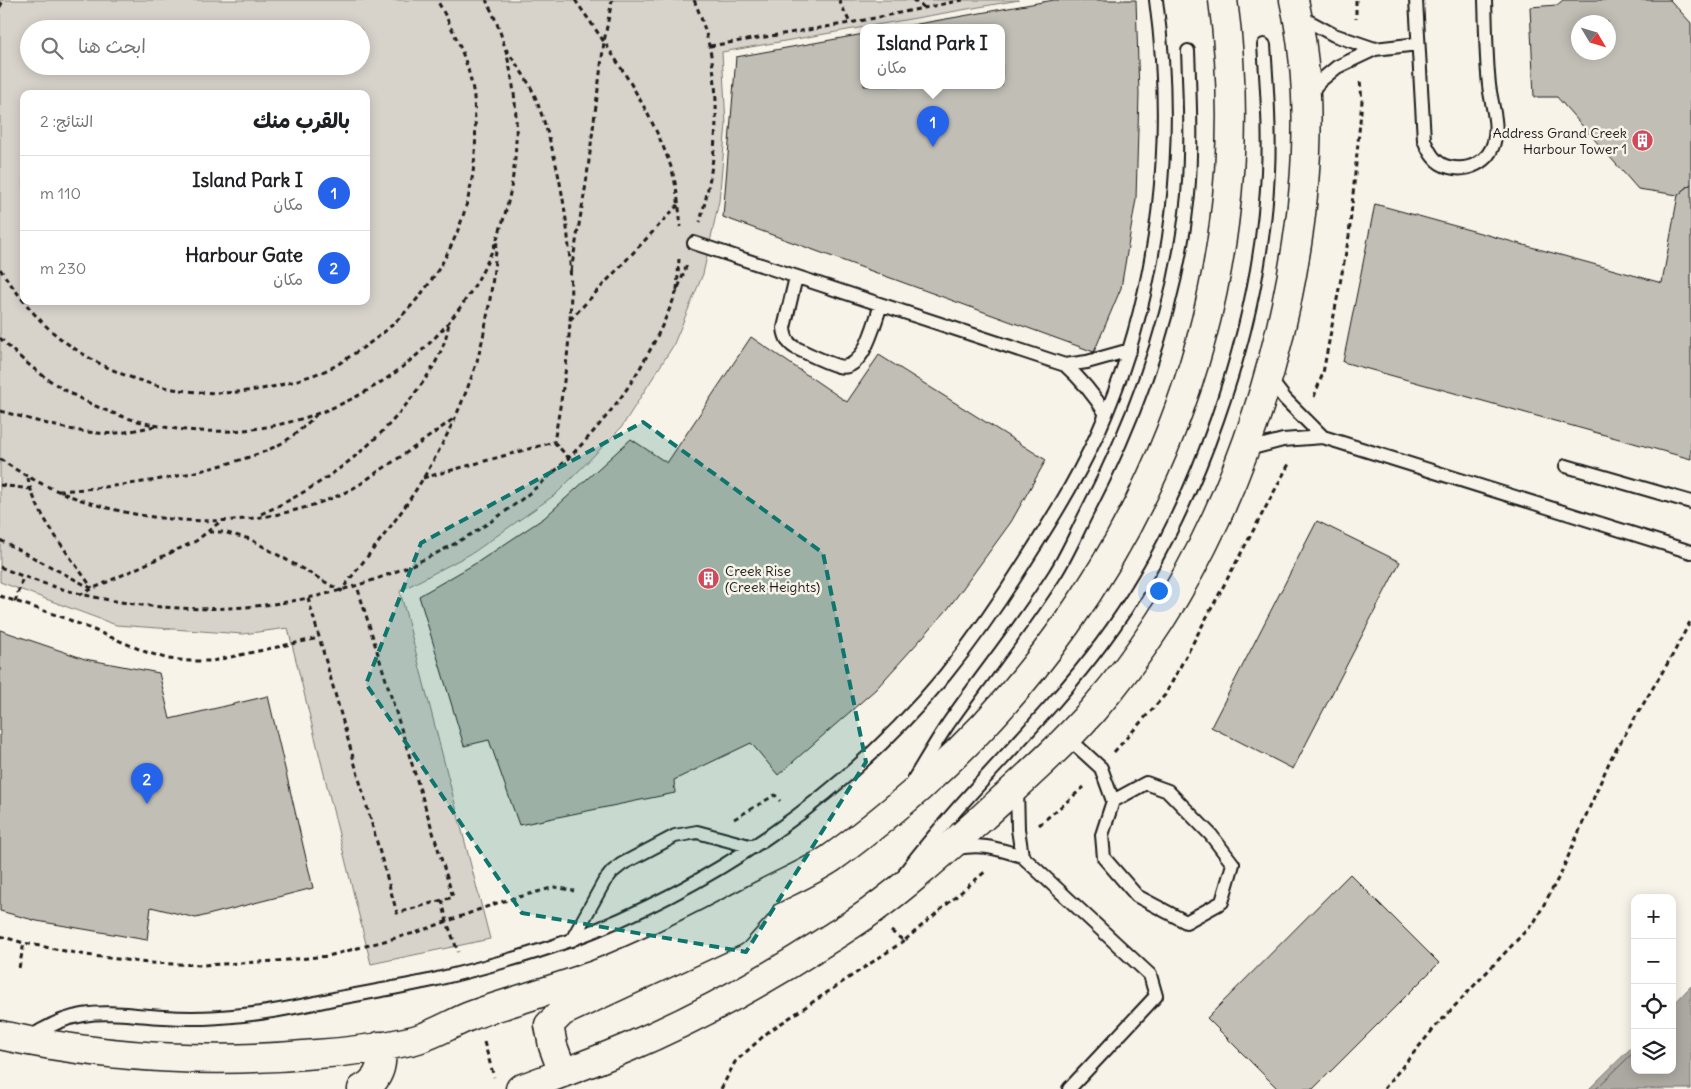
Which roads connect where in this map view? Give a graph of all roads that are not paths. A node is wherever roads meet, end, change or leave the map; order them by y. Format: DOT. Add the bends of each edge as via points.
graph roads {
  1 [pos="1156,0"];
  2 [pos="1223,0"];
  3 [pos="1416,0"];
  4 [pos="1485,0"];
  5 [pos="1296,7"];
  6 [pos="1418,44"];
  7 [pos="1264,45"];
  8 [pos="1375,48"];
  9 [pos="1188,51"];
  10 [pos="1306,96"];
  11 [pos="694,243"];
  12 [pos="796,277"];
  13 [pos="881,305"];
  14 [pos="1130,350"];
  15 [pos="1065,365"];
  16 [pos="1268,377"];
  17 [pos="1106,414"];
  18 [pos="1323,437"];
  19 [pos="1244,450"];
  20 [pos="1566,466"];
  21 [pos="1691,502"];
  22 [pos="1691,552"];
  23 [pos="1067,737"];
  24 [pos="1017,786"];
  25 [pos="1113,801"];
  26 [pos="897,807"];
  27 [pos="753,846"];
  28 [pos="947,849"];
  29 [pos="1022,856"];
  30 [pos="772,890"];
  31 [pos="882,903"];
  32 [pos="572,940"];
  33 [pos="12,1038"];
  34 [pos="380,1046"];
  35 [pos="563,1073"];
  36 [pos="362,1089"];
  37 [pos="520,1089"];
  38 [pos="1068,1089"];
  1 -- 14 [label="lane" via="1165,107 1162,172 1147,283"];
  2 -- 26 [label="street" via="1231,85 1228,192 1208,316 1170,435 1123,535 1065,628 996,714 948,763"];
  3 -- 6 [label="lane"];
  4 -- 6 [label="lane" via="1489,84 1496,132 1489,154 1469,168 1457,169 1436,160 1424,140"];
  5 -- 8 [label="lane" via="1334,35"];
  5 -- 10 [label="street"];
  6 -- 8 [label="lane"];
  7 -- 31 [label="lane" via="1269,108 1262,236 1251,299 1235,361 1193,482 1137,591 1103,642 1065,690 923,850"];
  8 -- 10 [label="lane" via="1337,67"];
  9 -- 26 [label="lane" via="1191,123 1188,195 1177,267 1160,338 1136,409 1056,572 947,726"];
  10 -- 16 [label="street" via="1304,198 1294,268"];
  11 -- 12 [label="lane"];
  12 -- 13 [label="lane"];
  12 -- 13 [label="lane" via="784,335 792,346 839,366 852,364 862,354"];
  13 -- 15 [label="lane"];
  14 -- 15 [label="lane"];
  14 -- 17 [label="lane"];
  15 -- 17 [label="lane" via="1086,385"];
  16 -- 18 [label="lane"];
  16 -- 19 [label="street"];
  17 -- 27 [label="lane" via="1064,499 974,639 872,752 834,786"];
  18 -- 19 [label="lane" via="1283,440"];
  18 -- 22 [label="lane"];
  19 -- 23 [label="street" via="1207,538 1174,599 1136,656"];
  20 -- 21 [label="lane"];
  23 -- 24 [label="street"];
  23 -- 25 [label="lane" via="1101,768"];
  24 -- 28 [label="street"];
  24 -- 29 [label="lane"];
  25 -- 25 [label="lane" via="1102,835 1104,858 1137,896 1186,922 1222,902 1233,864 1168,791 1146,783"];
  26 -- 30 [label="street" via="826,862"];
  27 -- 32 [label="lane" via="665,898"];
  27 -- 32 [label="lane" via="697,832 675,836 622,864 604,882"];
  28 -- 29 [label="lane" via="975,845 999,848"];
  28 -- 31 [label="street"];
  29 -- 38 [label="lane" via="1150,975 1156,996"];
  30 -- 34 [label="street" via="598,973 475,1014 414,1041"];
  30 -- 35 [label="street" via="734,932 562,1012 549,1025"];
  31 -- 35 [label="street" via="754,985 638,1043"];
  32 -- 33 [label="lane" via="533,954 435,979 290,1008 201,1018 94,1013 59,1021"];
  33 -- 34 [label="street" via="89,1051 219,1060 285,1057"];
  34 -- 36 [label="street" via="382,1056 378,1074"];
  35 -- 37 [label="street"];
}
